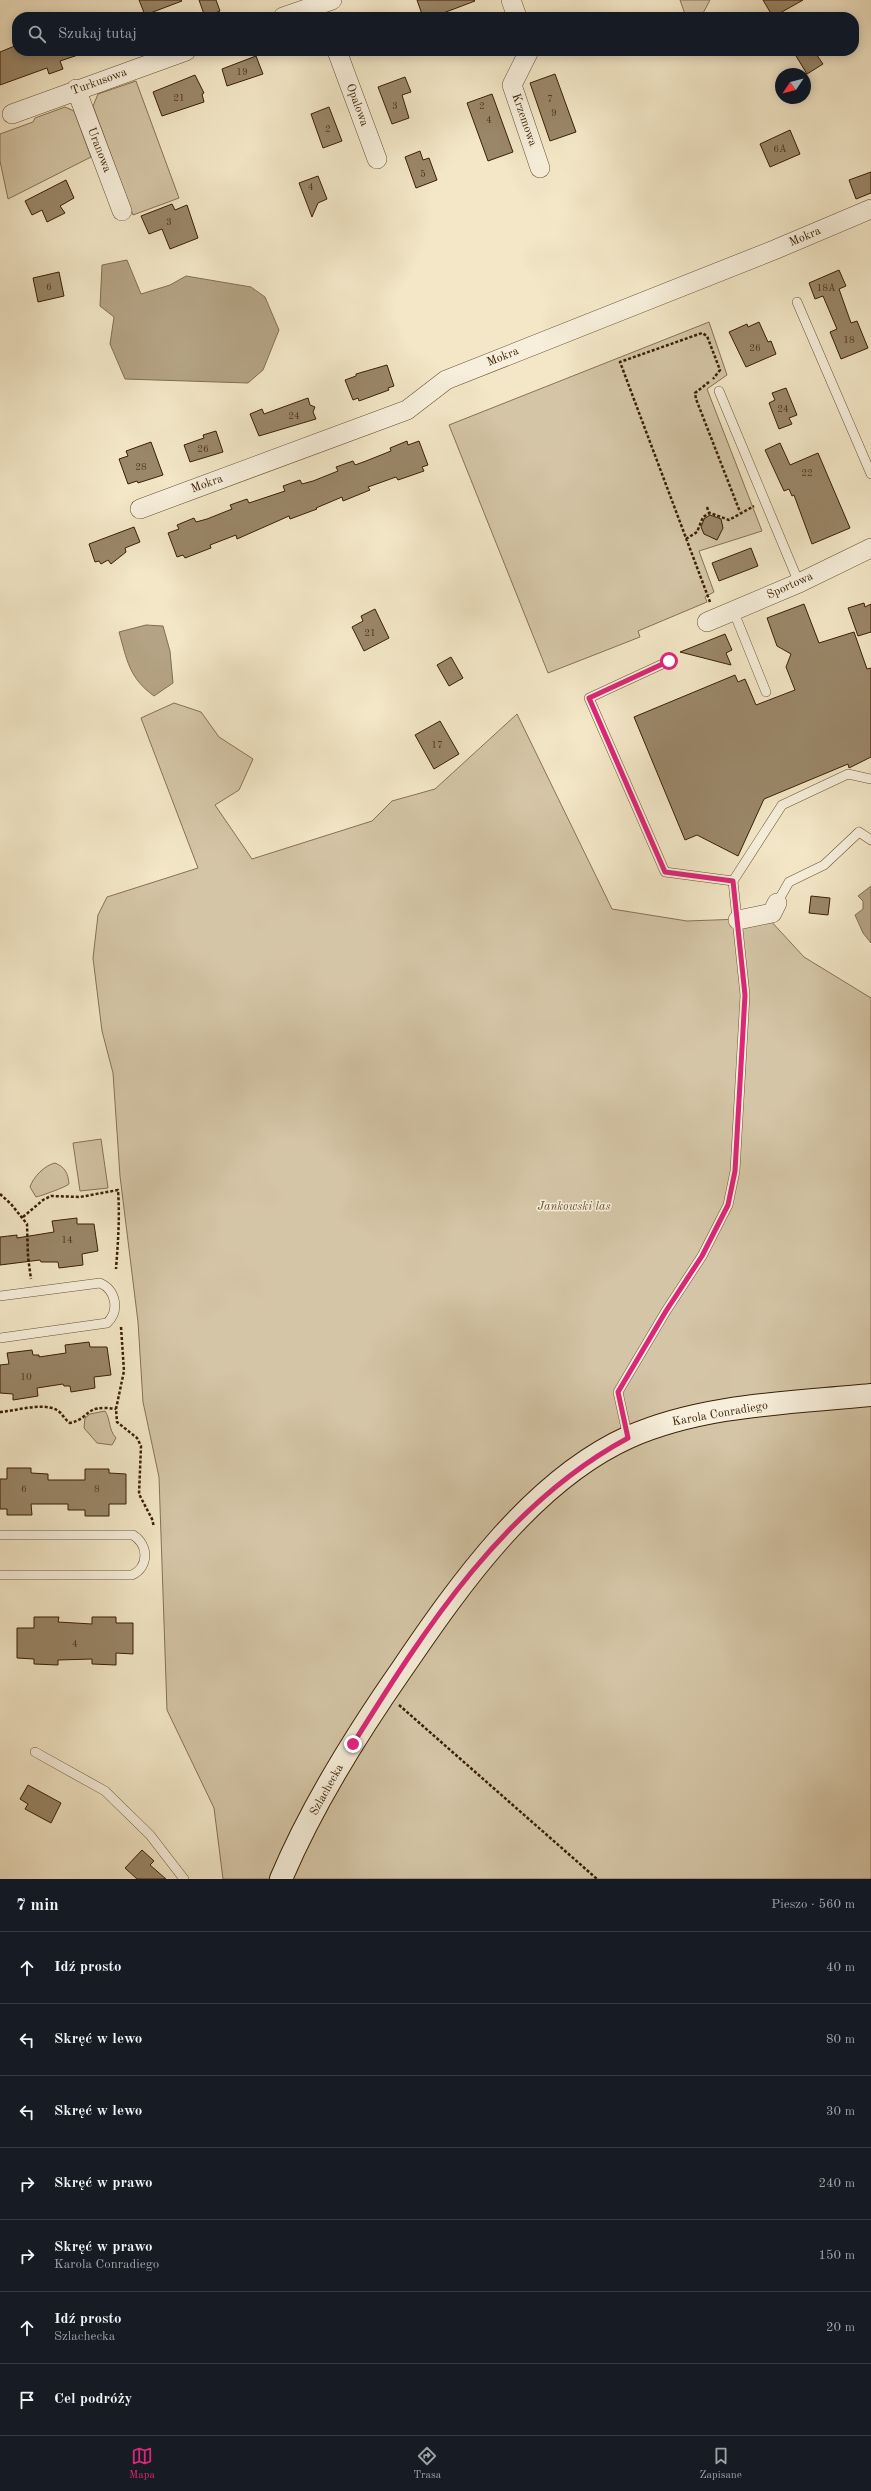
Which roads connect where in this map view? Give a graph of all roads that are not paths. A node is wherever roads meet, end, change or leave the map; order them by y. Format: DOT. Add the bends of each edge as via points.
graph roads {
  1 [pos="511,0"];
  2 [pos="325,7"];
  3 [pos="304,12"];
  4 [pos="515,12"];
  5 [pos="172,56"];
  6 [pos="339,56"];
  7 [pos="526,56"];
  8 [pos="76,89"];
  9 [pos="12,114"];
  10 [pos="377,159"];
  11 [pos="540,168"];
  12 [pos="871,209"];
  13 [pos="122,211"];
  14 [pos="797,302"];
  15 [pos="719,391"];
  16 [pos="871,474"];
  17 [pos="140,509"];
  18 [pos="871,548"];
  19 [pos="799,583"];
  20 [pos="719,617"];
  21 [pos="669,661"];
  22 [pos="766,692"];
  23 [pos="871,779"];
  24 [pos="871,840"];
  25 [pos="733,881"];
  26 [pos="777,902"];
  27 [pos="738,920"];
  28 [pos="0,1296"];
  29 [pos="0,1338"];
  30 [pos="871,1395"];
  31 [pos="628,1438"];
  32 [pos="0,1535"];
  33 [pos="0,1574"];
  34 [pos="381,1698"];
  35 [pos="35,1752"];
  36 [pos="184,1879"];
  37 [pos="281,1879"];
  1 -- 4 [label="street"];
  2 -- 3 [label="street"];
  5 -- 8 [label="street, Turkusowa"];
  6 -- 10 [label="street, Opalowa"];
  7 -- 11 [label="street, Krzemowa" via="512,85"];
  8 -- 9 [label="street, Turkusowa"];
  8 -- 13 [label="street, Uranowa"];
  12 -- 17 [label="street, Mokra" via="446,380 407,410"];
  14 -- 16 [label="lane"];
  15 -- 19 [label="lane"];
  18 -- 19 [label="street, Sportowa"];
  19 -- 20 [label="street, Sportowa"];
  20 -- 22 [label="lane"];
  21 -- 25 [label="lane" via="589,698 665,872"];
  23 -- 25 [label="lane" via="848,774 782,805"];
  24 -- 26 [label="lane" via="859,832 824,865 789,882"];
  25 -- 27 [label="lane"];
  26 -- 27 [label="street" via="772,913"];
  27 -- 31 [label="lane" via="745,995 735,1171 728,1205 702,1256 618,1392"];
  28 -- 29 [label="lane" via="100,1283 109,1286 113,1294 115,1311 107,1323"];
  30 -- 31 [label="street, Karola Conradiego" via="736,1409 662,1425"];
  31 -- 34 [label="street, Karola Conradiego" via="579,1467 527,1511 499,1539 435,1620"];
  32 -- 33 [label="lane" via="133,1535 144,1548 144,1563 140,1571 132,1575"];
  34 -- 37 [label="street, Szlachecka" via="320,1800"];
  35 -- 36 [label="lane" via="105,1791 150,1835"];
}
